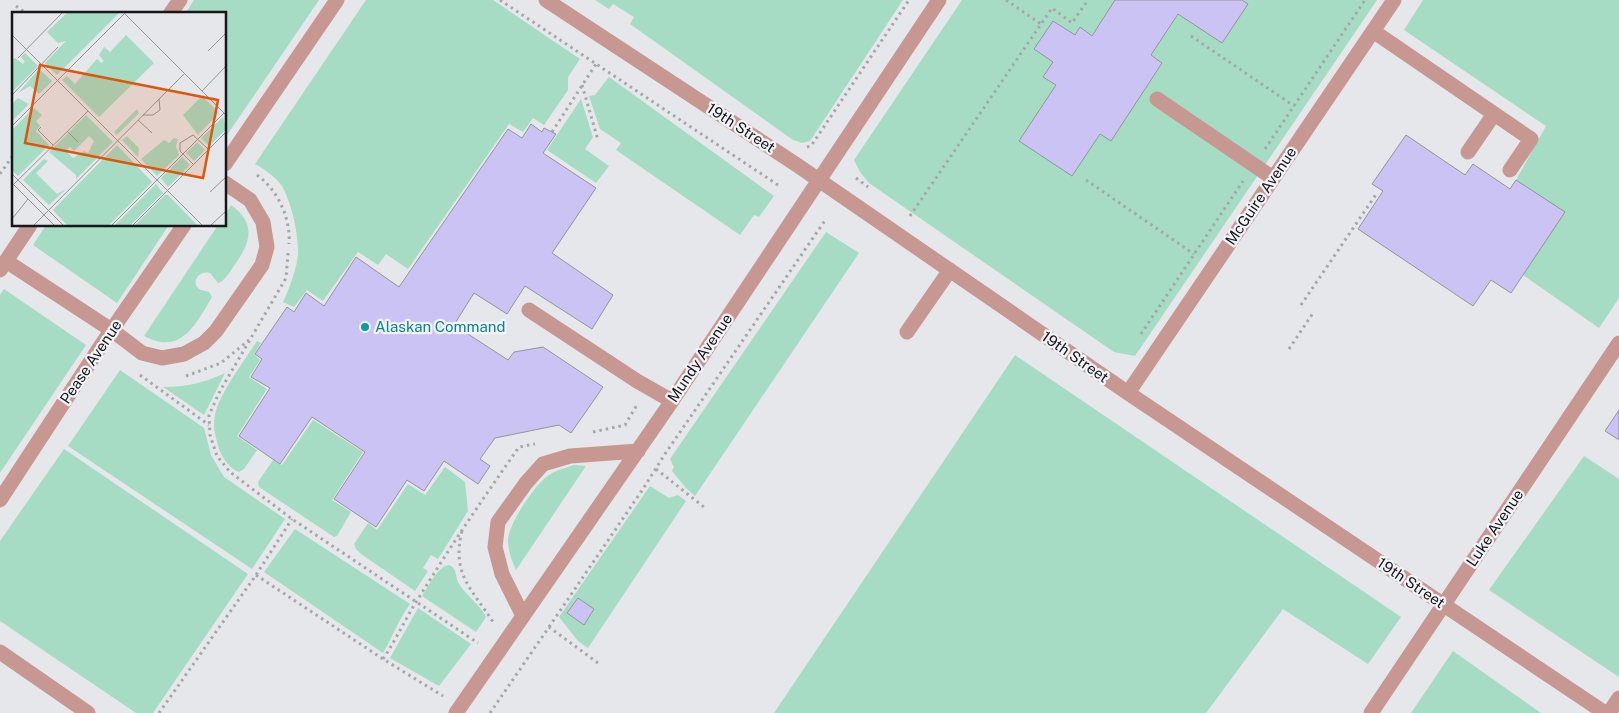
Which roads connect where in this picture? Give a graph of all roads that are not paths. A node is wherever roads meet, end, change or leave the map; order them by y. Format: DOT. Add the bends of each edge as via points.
graph roads {
  1 [pos="180,0"];
  2 [pos="337,0"];
  3 [pos="546,0"];
  4 [pos="939,0"];
  5 [pos="1394,0"];
  6 [pos="171,12"];
  7 [pos="1372,31"];
  8 [pos="1158,99"];
  9 [pos="1494,114"];
  10 [pos="1468,152"];
  11 [pos="226,163"];
  12 [pos="1510,170"];
  13 [pos="1273,178"];
  14 [pos="820,181"];
  15 [pos="226,184"];
  16 [pos="29,226"];
  17 [pos="183,226"];
  18 [pos="3,266"];
  19 [pos="950,270"];
  20 [pos="529,310"];
  21 [pos="113,331"];
  22 [pos="907,332"];
  23 [pos="1619,343"];
  24 [pos="1128,393"];
  25 [pos="672,401"];
  26 [pos="638,451"];
  27 [pos="0,500"];
  28 [pos="1443,604"];
  29 [pos="523,616"];
  30 [pos="0,652"];
  31 [pos="1619,698"];
  32 [pos="88,713"];
  33 [pos="456,713"];
  34 [pos="1371,713"];
  35 [pos="1605,713"];
  36 [pos="1609,713"];
  1 -- 6 [label="street"];
  2 -- 11 [label="street"];
  3 -- 14 [label="street, 19th Street"];
  4 -- 14 [label="street, Mundy Avenue"];
  5 -- 7 [label="street, McGuire Avenue"];
  7 -- 9 [label="street"];
  7 -- 13 [label="street, McGuire Avenue"];
  8 -- 13 [label="street"];
  9 -- 10 [label="street"];
  9 -- 12 [label="street" via="1531,139"];
  13 -- 24 [label="street, McGuire Avenue"];
  14 -- 19 [label="street, 19th Street"];
  14 -- 25 [label="street, Mundy Avenue"];
  15 -- 21 [label="street" via="250,200 263,222 267,247 262,265 216,331 204,343 184,354 162,358 142,353"];
  16 -- 18 [label="street"];
  17 -- 21 [label="street, Pease Avenue"];
  18 -- 21 [label="street"];
  19 -- 22 [label="street"];
  19 -- 24 [label="street, 19th Street"];
  20 -- 25 [label="street"];
  21 -- 27 [label="street, Pease Avenue"];
  23 -- 28 [label="street, Luke Avenue"];
  24 -- 28 [label="street, 19th Street"];
  25 -- 26 [label="street, Mundy Avenue"];
  26 -- 29 [label="street, Mundy Avenue"];
  26 -- 29 [label="street" via="570,456 544,464 498,522 495,547 502,574"];
  28 -- 34 [label="street, Luke Avenue"];
  28 -- 35 [label="street, 19th Street"];
  29 -- 33 [label="street, Mundy Avenue"];
  30 -- 32 [label="street"];
  31 -- 36 [label="street"];
}
